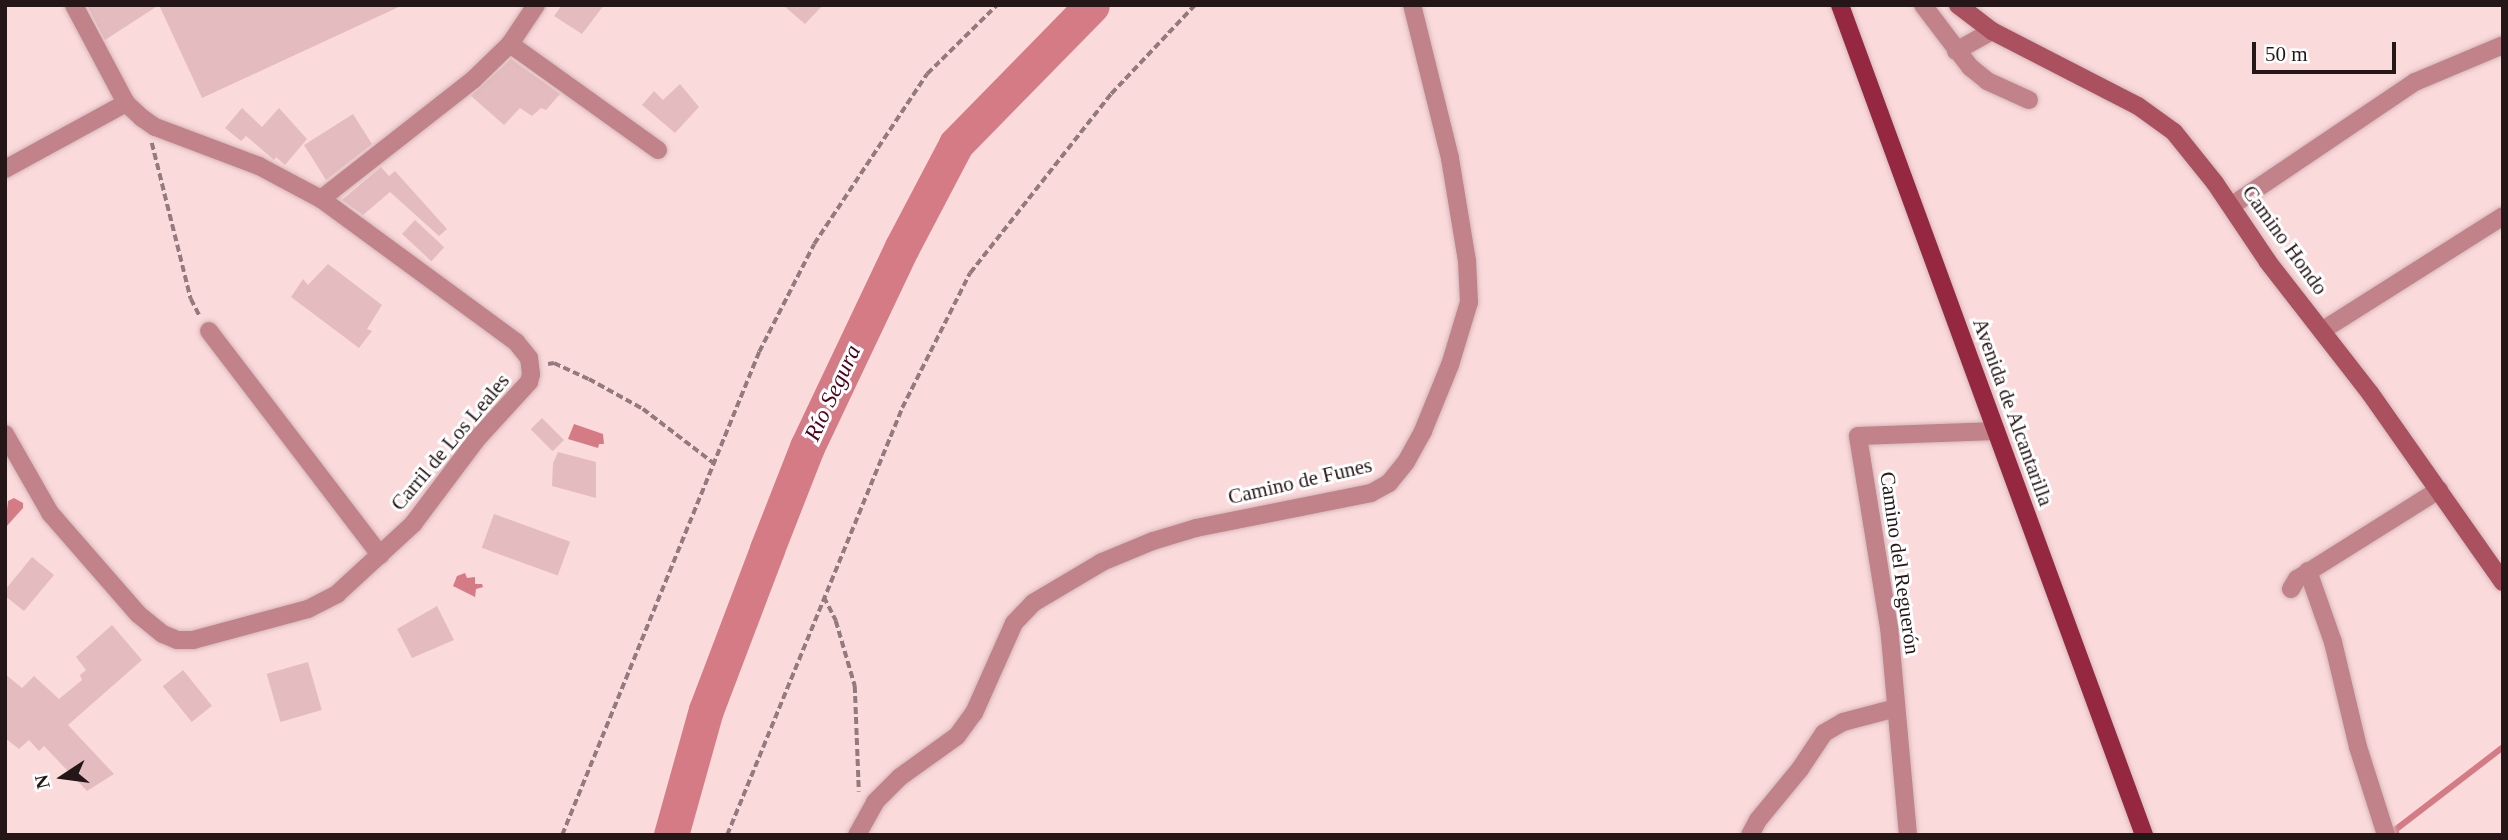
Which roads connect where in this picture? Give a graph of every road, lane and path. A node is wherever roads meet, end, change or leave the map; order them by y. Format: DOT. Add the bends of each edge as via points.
graph roads {
  1 [pos="74,5"];
  2 [pos="536,5"];
  3 [pos="997,5"];
  4 [pos="1195,5"];
  5 [pos="1412,5"];
  6 [pos="1840,5"];
  7 [pos="1923,5"];
  8 [pos="1958,5"];
  9 [pos="1992,31"];
  10 [pos="510,44"];
  11 [pos="2503,45"];
  12 [pos="1956,51"];
  13 [pos="2029,100"];
  14 [pos="127,103"];
  15 [pos="146,121"];
  16 [pos="658,150"];
  17 [pos="5,169"];
  18 [pos="321,199"];
  19 [pos="2231,206"];
  20 [pos="2503,216"];
  21 [pos="2323,330"];
  22 [pos="209,331"];
  23 [pos="531,366"];
  24 [pos="1996,431"];
  25 [pos="5,434"];
  26 [pos="715,464"];
  27 [pos="2439,490"];
  28 [pos="380,555"];
  29 [pos="2308,571"];
  30 [pos="2501,576"];
  31 [pos="2291,589"];
  32 [pos="824,597"];
  33 [pos="1896,708"];
  34 [pos="870,809"];
  35 [pos="562,835"];
  36 [pos="727,835"];
  37 [pos="857,835"];
  38 [pos="1750,835"];
  39 [pos="1908,835"];
  40 [pos="2144,835"];
  41 [pos="2386,835"];
  1 -- 14 [label="street, Carril de Los Leales"];
  2 -- 10 [label="street"];
  3 -- 26 [label="path" via="927,74 814,244 759,352"];
  4 -- 32 [label="path" via="1111,94 970,273 902,408"];
  5 -- 34 [label="street, Camino de Funes" via="1450,158 1469,302 1450,365 1406,462 1389,483 1371,493 1185,532 1102,562 1057,586 1014,623 974,713 957,736 900,777"];
  6 -- 24 [label="main road, Avenida de Alcantarilla"];
  7 -- 12 [label="street"];
  8 -- 9 [label="main road, Camino Hondo"];
  9 -- 12 [label="street"];
  9 -- 19 [label="main road, Camino Hondo" via="2165,124"];
  10 -- 16 [label="street"];
  10 -- 18 [label="street" via="474,79"];
  11 -- 19 [label="street" via="2415,82"];
  12 -- 13 [label="street" via="1987,81"];
  14 -- 15 [label="street, Carril de Los Leales"];
  14 -- 17 [label="street"];
  15 -- 18 [label="street, Carril de Los Leales" via="259,166"];
  15 -- 22 [label="path" via="191,299"];
  18 -- 23 [label="street, Carril de Los Leales" via="516,342"];
  19 -- 21 [label="main road, Camino Hondo"];
  20 -- 21 [label="street"];
  21 -- 27 [label="main road, Camino Hondo"];
  22 -- 28 [label="street"];
  23 -- 26 [label="path" via="554,363 589,379 643,409"];
  23 -- 28 [label="street, Carril de Los Leales" via="529,382 476,440 413,524"];
  24 -- 33 [label="street, Camino del Reguerón" via="1858,436 1889,628"];
  24 -- 40 [label="main road, Avenida de Alcantarilla"];
  25 -- 28 [label="street, Carril de Los Leales" via="50,513 138,614 177,640 193,640 308,609 337,594"];
  26 -- 35 [label="path"];
  27 -- 29 [label="street"];
  27 -- 30 [label="main road, Camino Hondo"];
  29 -- 31 [label="street"];
  29 -- 41 [label="street" via="2333,642 2361,759"];
  32 -- 34 [label="path" via="855,686 857,782"];
  32 -- 36 [label="path"];
  33 -- 38 [label="street" via="1843,722 1824,733"];
  33 -- 39 [label="street, Camino del Reguerón"];
  34 -- 37 [label="street, Camino de Funes"];
}
